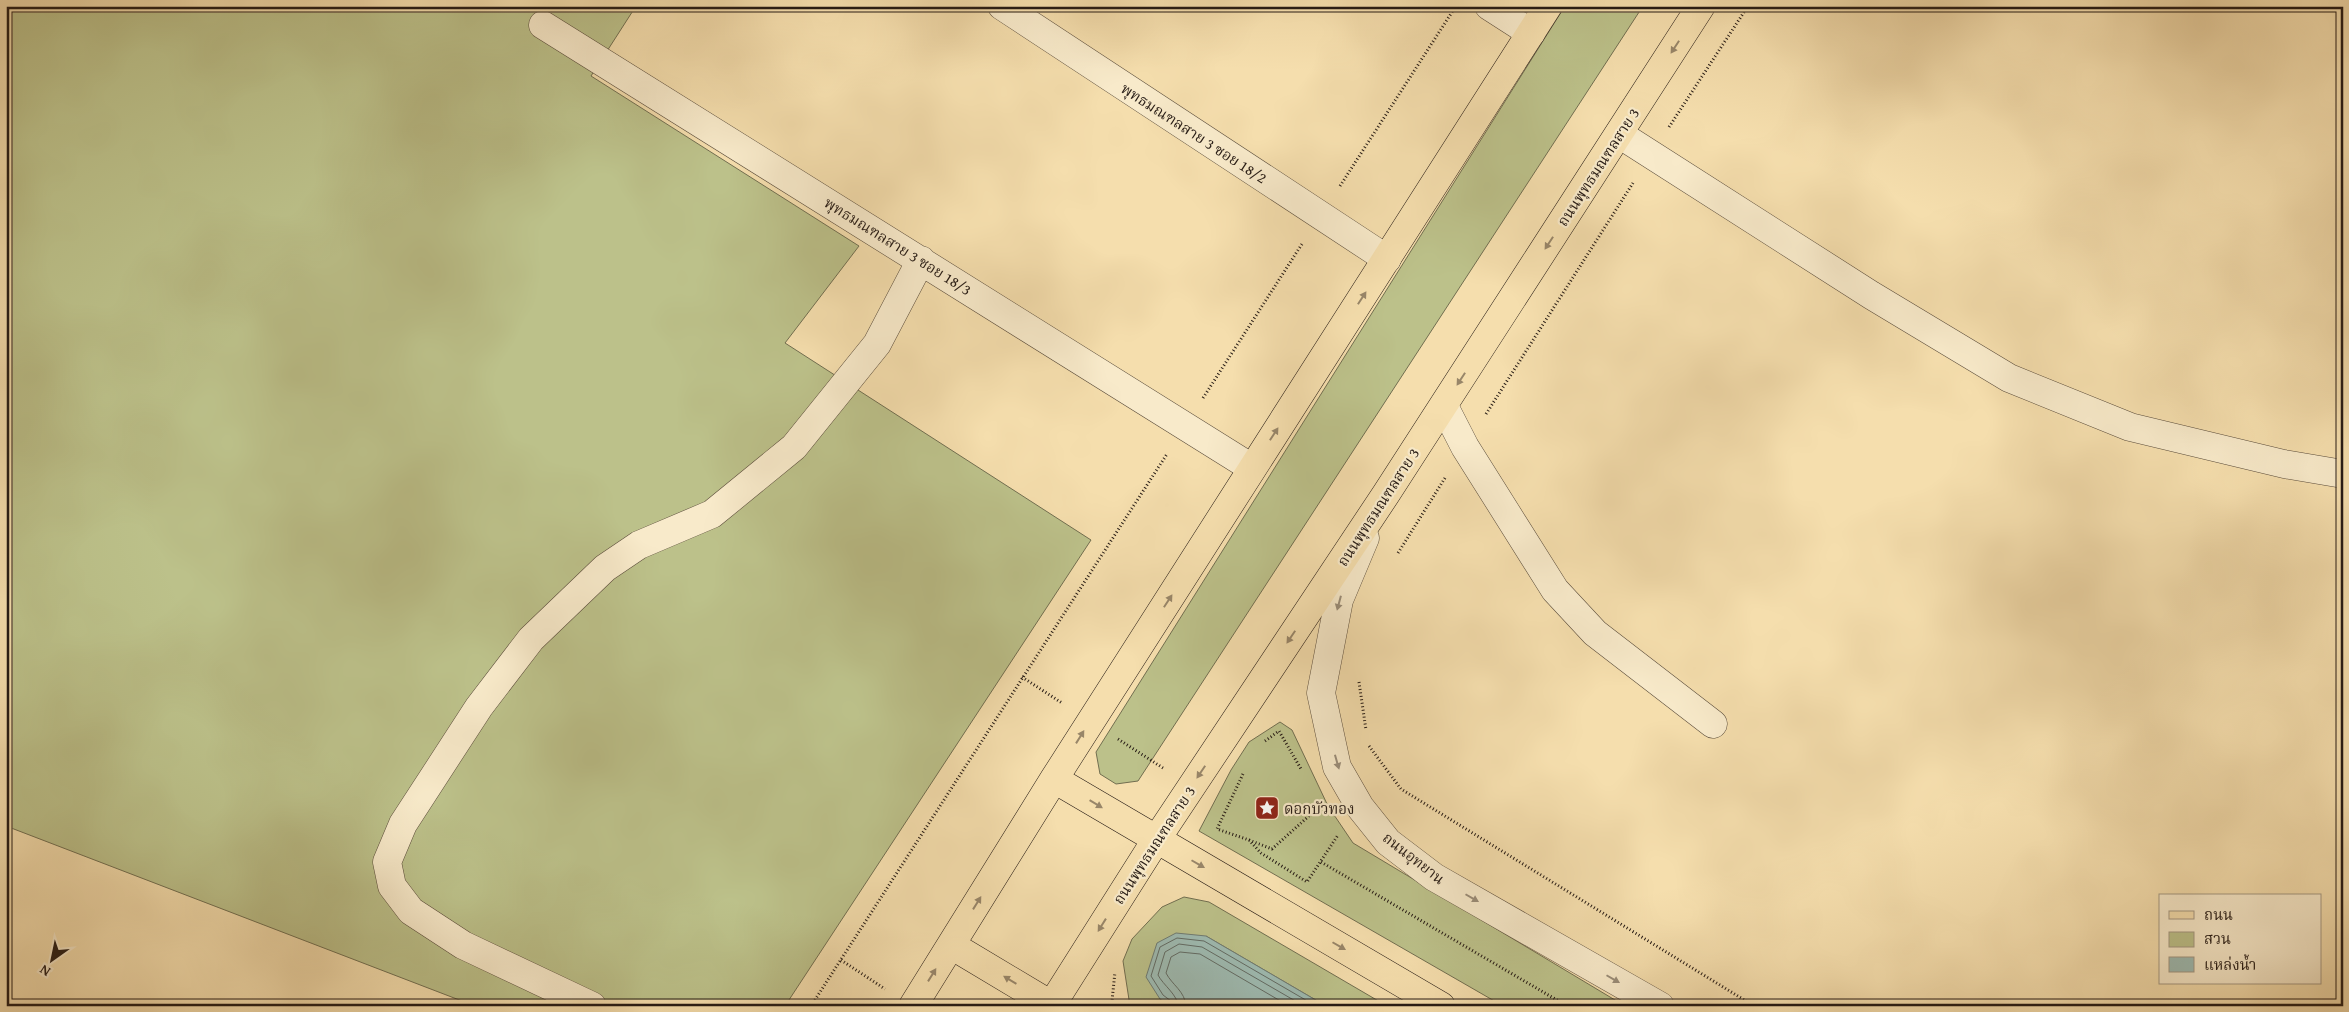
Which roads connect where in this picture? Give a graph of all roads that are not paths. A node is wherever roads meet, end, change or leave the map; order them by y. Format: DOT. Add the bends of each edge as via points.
graph roads {
  1 [pos="1002,6"];
  2 [pos="1489,6"];
  3 [pos="1548,6"];
  4 [pos="1701,6"];
  5 [pos="543,24"];
  6 [pos="1531,33"];
  7 [pos="1619,134"];
  8 [pos="1387,259"];
  9 [pos="921,260"];
  10 [pos="1444,406"];
  11 [pos="1252,468"];
  12 [pos="2343,474"];
  13 [pos="1386,494"];
  14 [pos="1713,724"];
  15 [pos="1054,779"];
  16 [pos="1156,840"];
  17 [pos="951,945"];
  18 [pos="592,1006"];
  19 [pos="913,1006"];
  20 [pos="1052,1006"];
  21 [pos="1441,1006"];
  22 [pos="1660,1006"];
  1 -- 8 [label="street, พุทธมณฑลสาย 3 ซอย 18/2"];
  2 -- 6 [label="street"];
  3 -- 6 [label="main road"];
  4 -- 7 [label="main road, ถนนพุทธมณฑลสาย 3, one-way"];
  5 -- 9 [label="street, พุทธมณฑลสาย 3 ซอย 18/3"];
  6 -- 8 [label="main road"];
  7 -- 10 [label="main road, ถนนพุทธมณฑลสาย 3, one-way"];
  7 -- 12 [label="street" via="1871,295 2009,378 2130,428 2284,464"];
  11 -- 8 [label="main road, one-way"];
  9 -- 11 [label="street, พุทธมณฑลสาย 3 ซอย 18/3"];
  9 -- 18 [label="street" via="877,344 794,447 712,514 639,545 605,568 531,639 479,707 403,824 387,862 392,886 411,911 463,945"];
  10 -- 13 [label="main road, ถนนพุทธมณฑลสาย 3"];
  10 -- 14 [label="street" via="1465,447 1555,590 1595,633"];
  15 -- 11 [label="main road, one-way"];
  13 -- 16 [label="main road, ถนนพุทธมณฑลสาย 3, one-way"];
  13 -- 22 [label="street, ถนนอุทยาน, one-way" via="1339,600 1328,649 1321,693 1337,767 1360,807 1388,842 1434,877"];
  15 -- 16 [label="main road, one-way"];
  17 -- 15 [label="main road, one-way"];
  16 -- 20 [label="main road, ถนนพุทธมณฑลสาย 3, one-way"];
  16 -- 21 [label="main road, one-way"];
  19 -- 17 [label="main road, one-way"];
  20 -- 17 [label="main road, one-way"];
}
